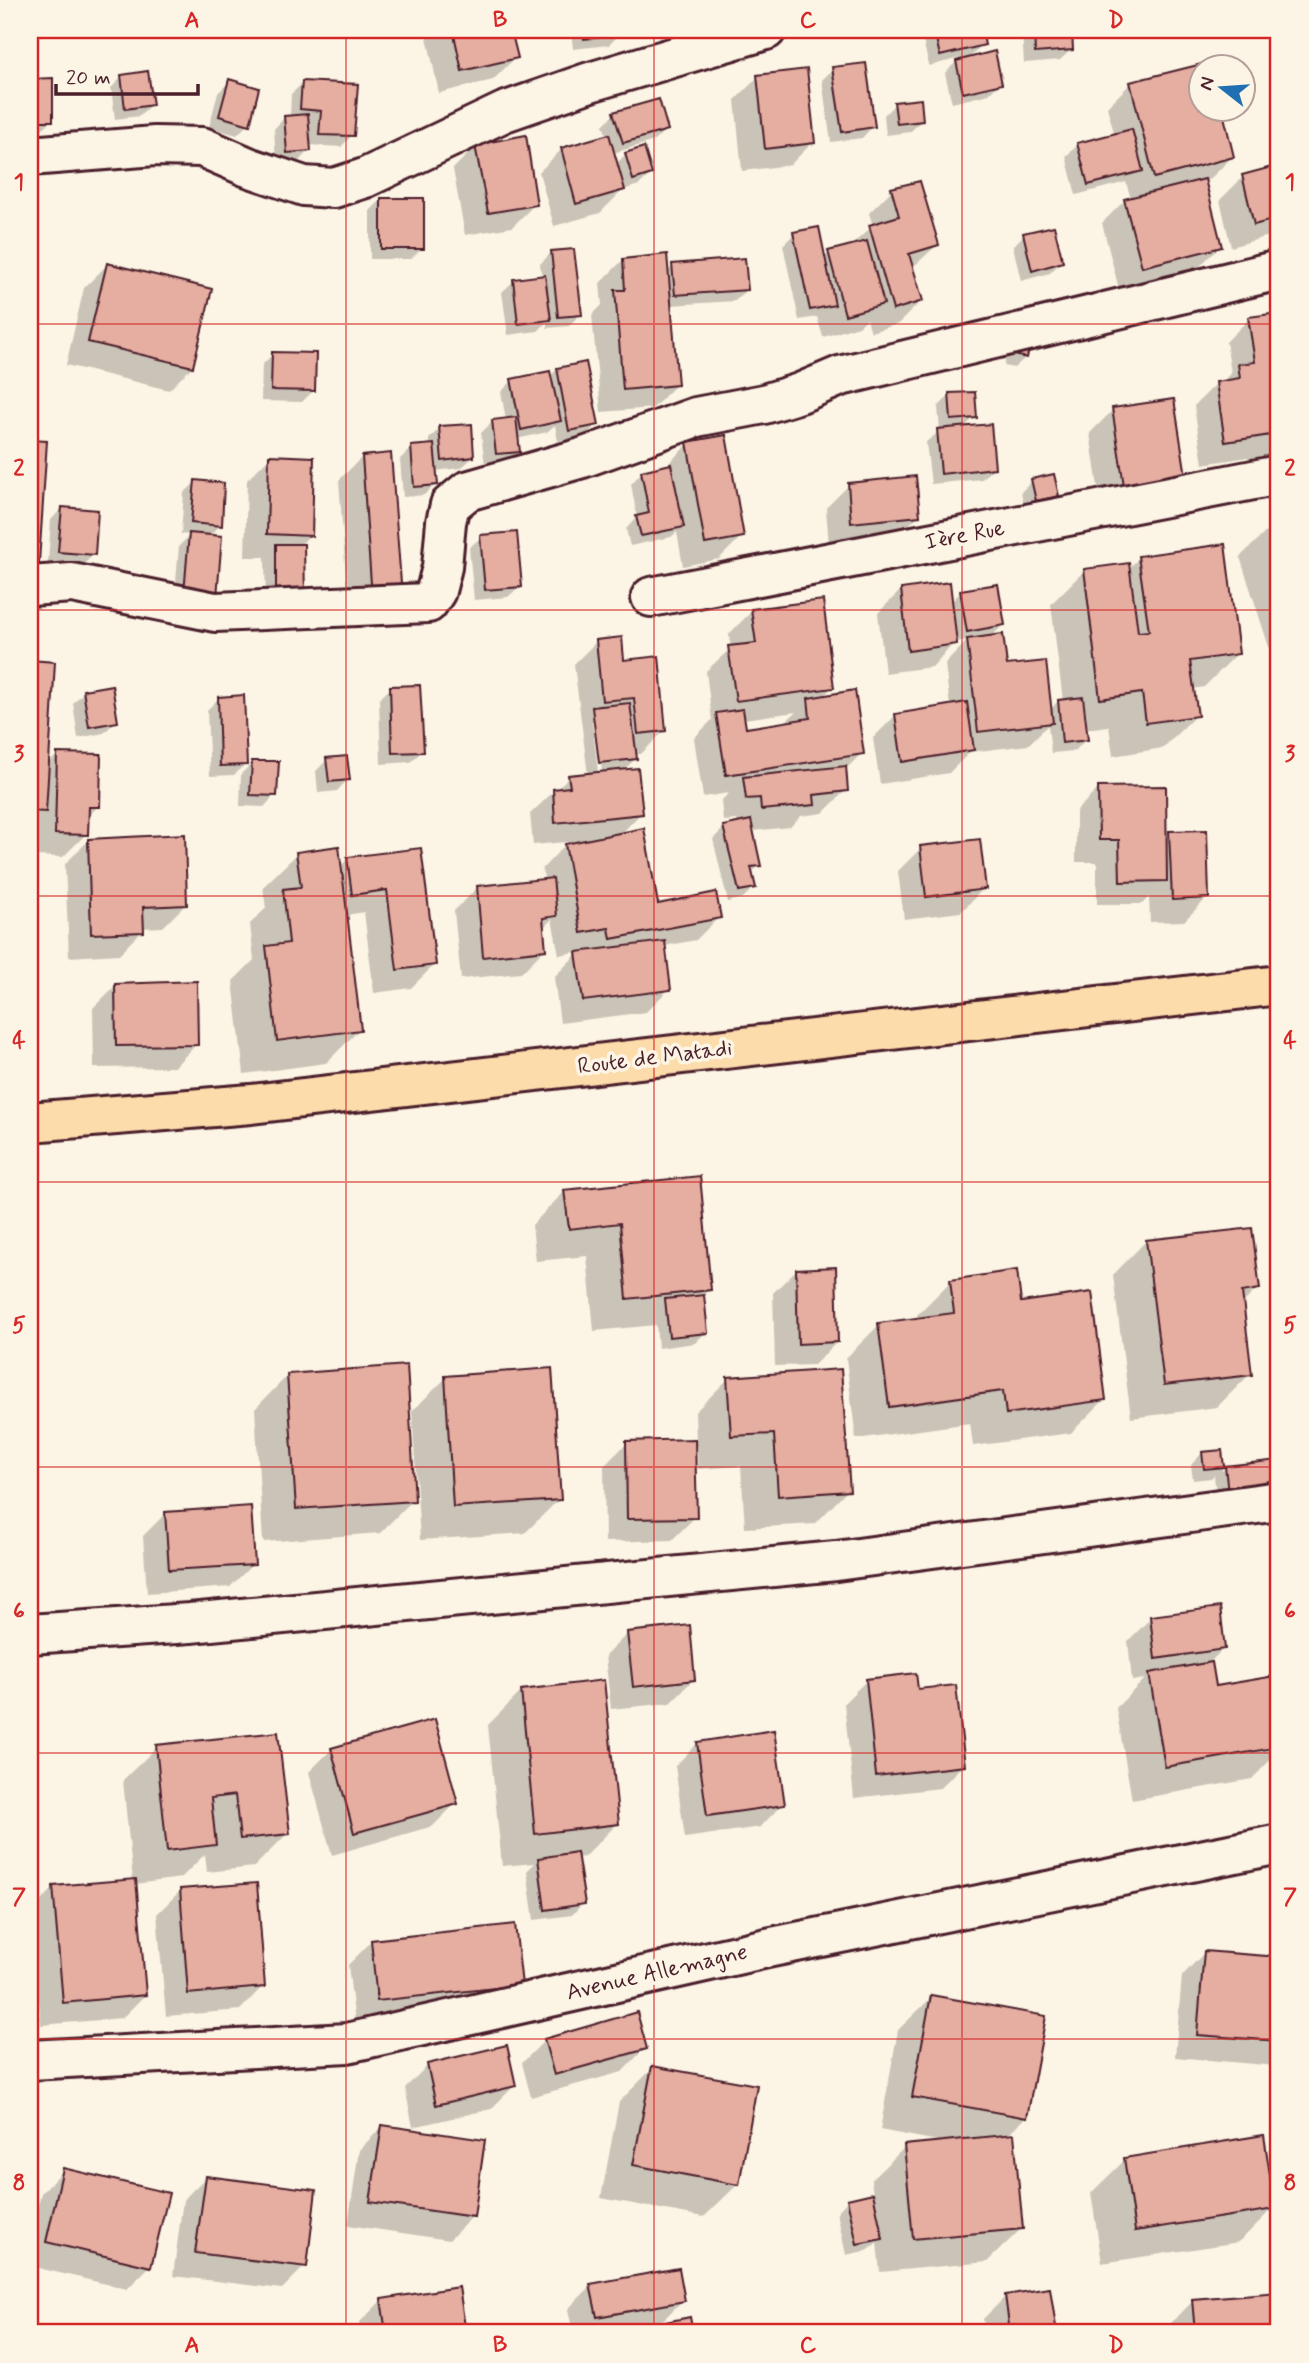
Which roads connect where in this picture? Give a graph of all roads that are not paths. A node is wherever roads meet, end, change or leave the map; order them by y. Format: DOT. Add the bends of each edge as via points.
graph roads {
  1 [pos="766,30"];
  2 [pos="30,156"];
  3 [pos="1279,270"];
  4 [pos="1279,475"];
  5 [pos="30,586"];
  6 [pos="650,597"];
  7 [pos="1279,985"];
  8 [pos="30,1122"];
  9 [pos="1279,1501"];
  10 [pos="30,1634"];
  11 [pos="1279,1844"];
  12 [pos="30,2060"];
  1 -- 2 [label="street" via="504,112 365,178 334,188 304,186 202,147"];
  3 -- 5 [label="street" via="840,376 800,393 696,417 582,458 467,491 450,505 442,567 428,603 215,612 72,583"];
  4 -- 6 [label="street, Ière Rue"];
  7 -- 8 [label="highway, Route de Matadi" via="251,1104"];
  9 -- 10 [label="street" via="836,1561 204,1622"];
  11 -- 12 [label="street, Avenue Allemagne" via="767,1948 347,2043"];
}
